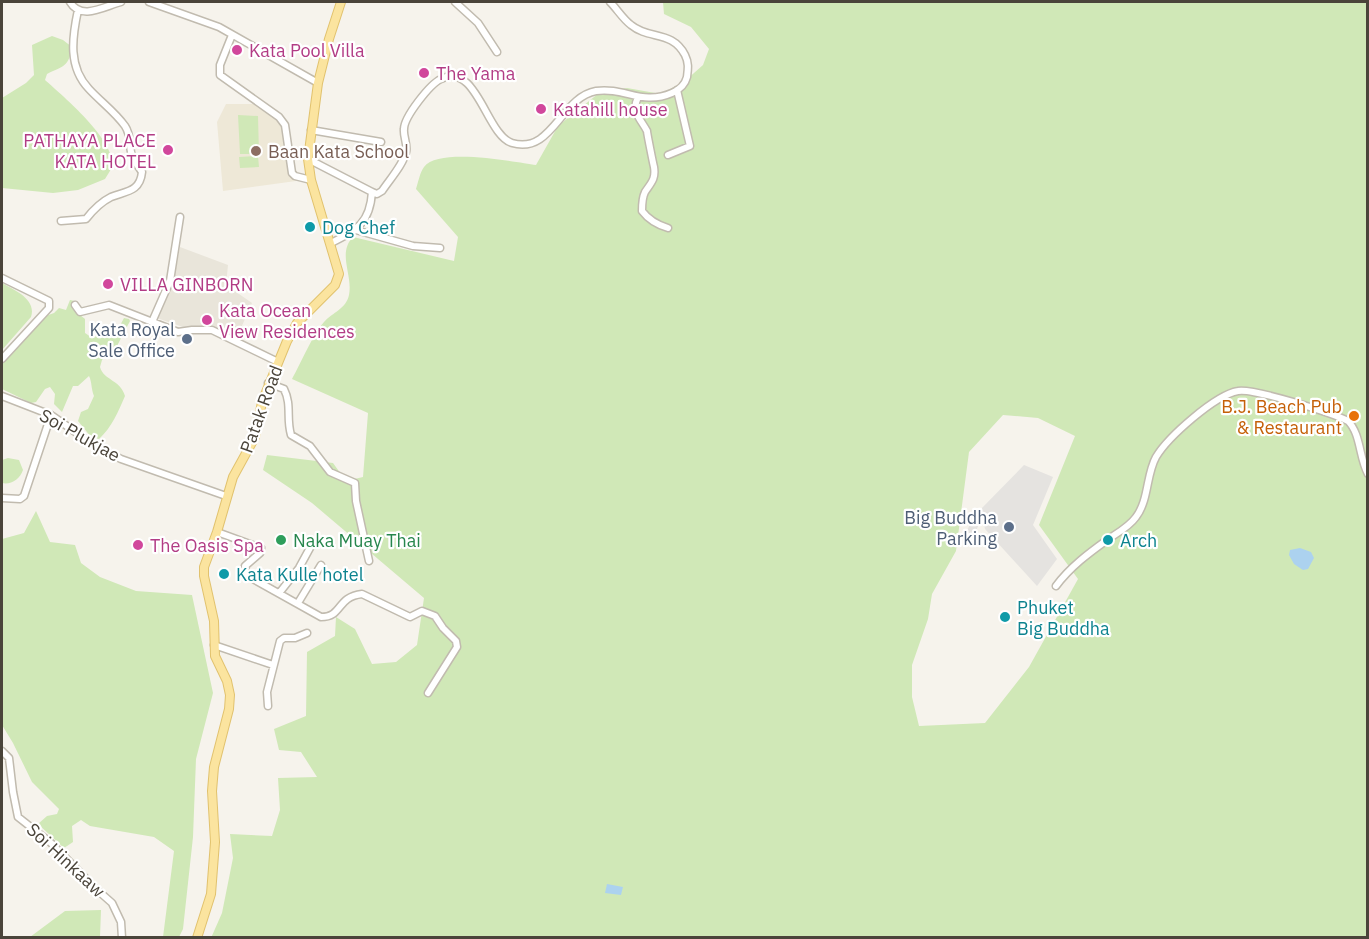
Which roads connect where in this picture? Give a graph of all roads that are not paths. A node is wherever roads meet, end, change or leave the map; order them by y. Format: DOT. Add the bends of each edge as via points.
graph roads {
  1 [pos="70,2"];
  2 [pos="122,2"];
  3 [pos="149,2"];
  4 [pos="341,2"];
  5 [pos="454,2"];
  6 [pos="610,2"];
  7 [pos="78,10"];
  8 [pos="232,35"];
  9 [pos="497,52"];
  10 [pos="318,83"];
  11 [pos="677,90"];
  12 [pos="638,97"];
  13 [pos="311,130"];
  14 [pos="381,142"];
  15 [pos="668,155"];
  16 [pos="308,159"];
  17 [pos="311,180"];
  18 [pos="372,192"];
  19 [pos="180,217"];
  20 [pos="61,220"];
  21 [pos="668,228"];
  22 [pos="356,230"];
  23 [pos="331,243"];
  24 [pos="440,248"];
  25 [pos="2,278"];
  26 [pos="75,305"];
  27 [pos="152,322"];
  28 [pos="2,359"];
  29 [pos="278,362"];
  30 [pos="268,383"];
  31 [pos="2,396"];
  32 [pos="51,415"];
  33 [pos="1368,474"];
  34 [pos="226,496"];
  35 [pos="2,498"];
  36 [pos="217,532"];
  37 [pos="311,546"];
  38 [pos="369,561"];
  39 [pos="321,565"];
  40 [pos="1056,586"];
  41 [pos="280,592"];
  42 [pos="298,603"];
  43 [pos="307,633"];
  44 [pos="214,645"];
  45 [pos="273,665"];
  46 [pos="428,693"];
  47 [pos="268,706"];
  48 [pos="2,750"];
  49 [pos="122,938"];
  50 [pos="197,938"];
  1 -- 7 [label="street"];
  2 -- 7 [label="street" via="86,12"];
  3 -- 8 [label="street"];
  4 -- 10 [label="main road, Patak Road"];
  5 -- 9 [label="street" via="478,23"];
  6 -- 11 [label="street" via="631,26 670,39 681,48 688,65 686,81"];
  7 -- 20 [label="street" via="72,40 75,67 87,87 113,111 130,135 131,152 142,172 137,188 111,197 86,219"];
  8 -- 10 [label="street"];
  8 -- 17 [label="street" via="219,75 279,117 285,125 291,172"];
  10 -- 13 [label="main road, Patak Road"];
  11 -- 12 [label="street" via="658,99"];
  11 -- 15 [label="street" via="690,146"];
  12 -- 18 [label="street" via="594,91 579,98 545,137 519,144 501,136 463,79 451,75 439,79 414,107 403,127 406,151 399,165 382,190"];
  12 -- 21 [label="street" via="634,105 648,132 654,169 651,186 644,193 642,211 647,218"];
  13 -- 14 [label="street"];
  13 -- 16 [label="main road, Patak Road"];
  16 -- 17 [label="main road, Patak Road"];
  16 -- 18 [label="street"];
  17 -- 23 [label="main road, Patak Road"];
  18 -- 22 [label="street" via="371,207"];
  19 -- 27 [label="street" via="170,281"];
  22 -- 23 [label="street"];
  22 -- 24 [label="street" via="413,246"];
  23 -- 29 [label="main road, Patak Road" via="339,274 335,285 297,322"];
  25 -- 28 [label="street" via="50,304"];
  26 -- 27 [label="street" via="80,312 109,305"];
  27 -- 29 [label="street" via="178,332 212,330"];
  29 -- 30 [label="main road, Patak Road"];
  30 -- 34 [label="main road, Patak Road" via="255,437"];
  30 -- 38 [label="street" via="284,388 290,400 291,435 310,446 330,472 354,483"];
  31 -- 32 [label="street, Soi Plukjae"];
  32 -- 34 [label="street, Soi Plukjae" via="121,459"];
  32 -- 35 [label="street" via="24,496"];
  33 -- 40 [label="street" via="1354,427 1348,421 1274,397 1238,391 1199,412 1176,434 1157,456 1138,515 1131,524 1079,561"];
  34 -- 36 [label="main road, Patak Road"];
  36 -- 41 [label="street" via="261,548 245,566 246,575"];
  36 -- 44 [label="main road, Patak Road" via="204,567 214,621"];
  37 -- 41 [label="street"];
  39 -- 42 [label="street"];
  41 -- 42 [label="street"];
  42 -- 46 [label="street" via="321,617 329,617 345,599 362,594 410,617 422,611 435,616 457,647"];
  43 -- 45 [label="street" via="280,641"];
  44 -- 45 [label="street"];
  44 -- 50 [label="main road, Patak Road" via="230,695 214,767 211,894"];
  45 -- 47 [label="street"];
  48 -- 49 [label="street, Soi Hinkaaw" via="9,758 18,817 51,843 112,903 121,922"];
}
